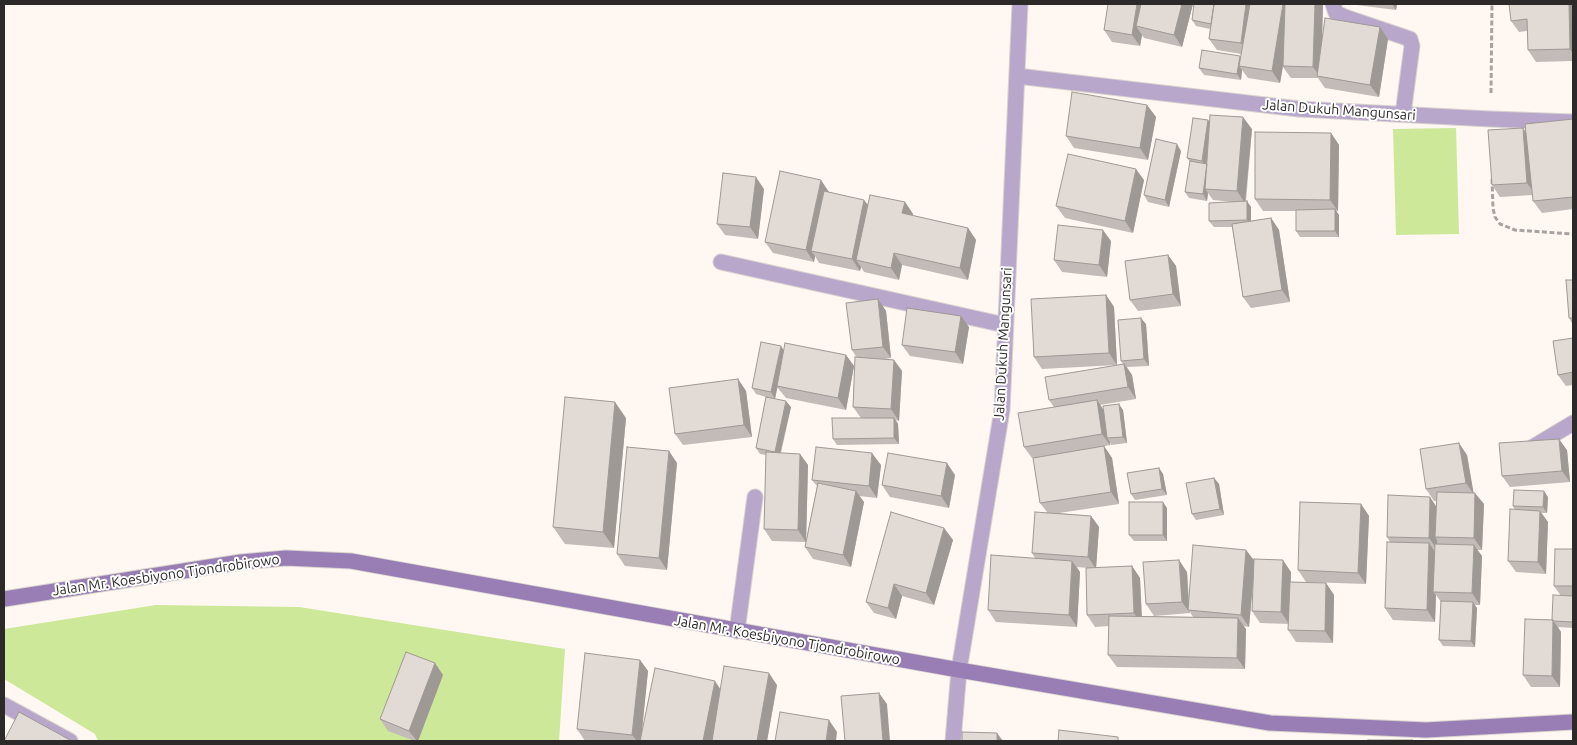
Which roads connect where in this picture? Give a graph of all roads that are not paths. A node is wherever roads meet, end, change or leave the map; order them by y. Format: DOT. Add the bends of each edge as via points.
graph roads {
  1 [pos="1020,4"];
  2 [pos="1333,4"];
  3 [pos="1017,76"];
  4 [pos="1403,114"];
  5 [pos="1573,122"];
  6 [pos="721,262"];
  7 [pos="1005,325"];
  8 [pos="1573,423"];
  9 [pos="1533,447"];
  10 [pos="755,498"];
  11 [pos="4,599"];
  12 [pos="737,631"];
  13 [pos="959,670"];
  14 [pos="4,705"];
  15 [pos="1573,722"];
  16 [pos="70,741"];
  17 [pos="953,741"];
  1 -- 3 [label="street, Jalan Dukuh Mangunsari"];
  2 -- 4 [label="street" via="1336,12 1345,17 1410,39 1412,46"];
  3 -- 4 [label="street, Jalan Dukuh Mangunsari" via="1299,109"];
  3 -- 7 [label="street, Jalan Dukuh Mangunsari"];
  4 -- 5 [label="street, Jalan Dukuh Mangunsari"];
  6 -- 7 [label="street"];
  7 -- 13 [label="street, Jalan Dukuh Mangunsari" via="1002,410"];
  8 -- 9 [label="street"];
  10 -- 12 [label="street"];
  11 -- 12 [label="main road, Jalan Mr. Koesbiyono Tjondrobirowo" via="241,562 286,558 351,561"];
  12 -- 13 [label="main road, Jalan Mr. Koesbiyono Tjondrobirowo"];
  13 -- 15 [label="main road, Jalan Mr. Koesbiyono Tjondrobirowo" via="1270,723 1426,730"];
  13 -- 17 [label="street, Jalan Dukuh Mangunsari"];
  14 -- 16 [label="street"];
}
